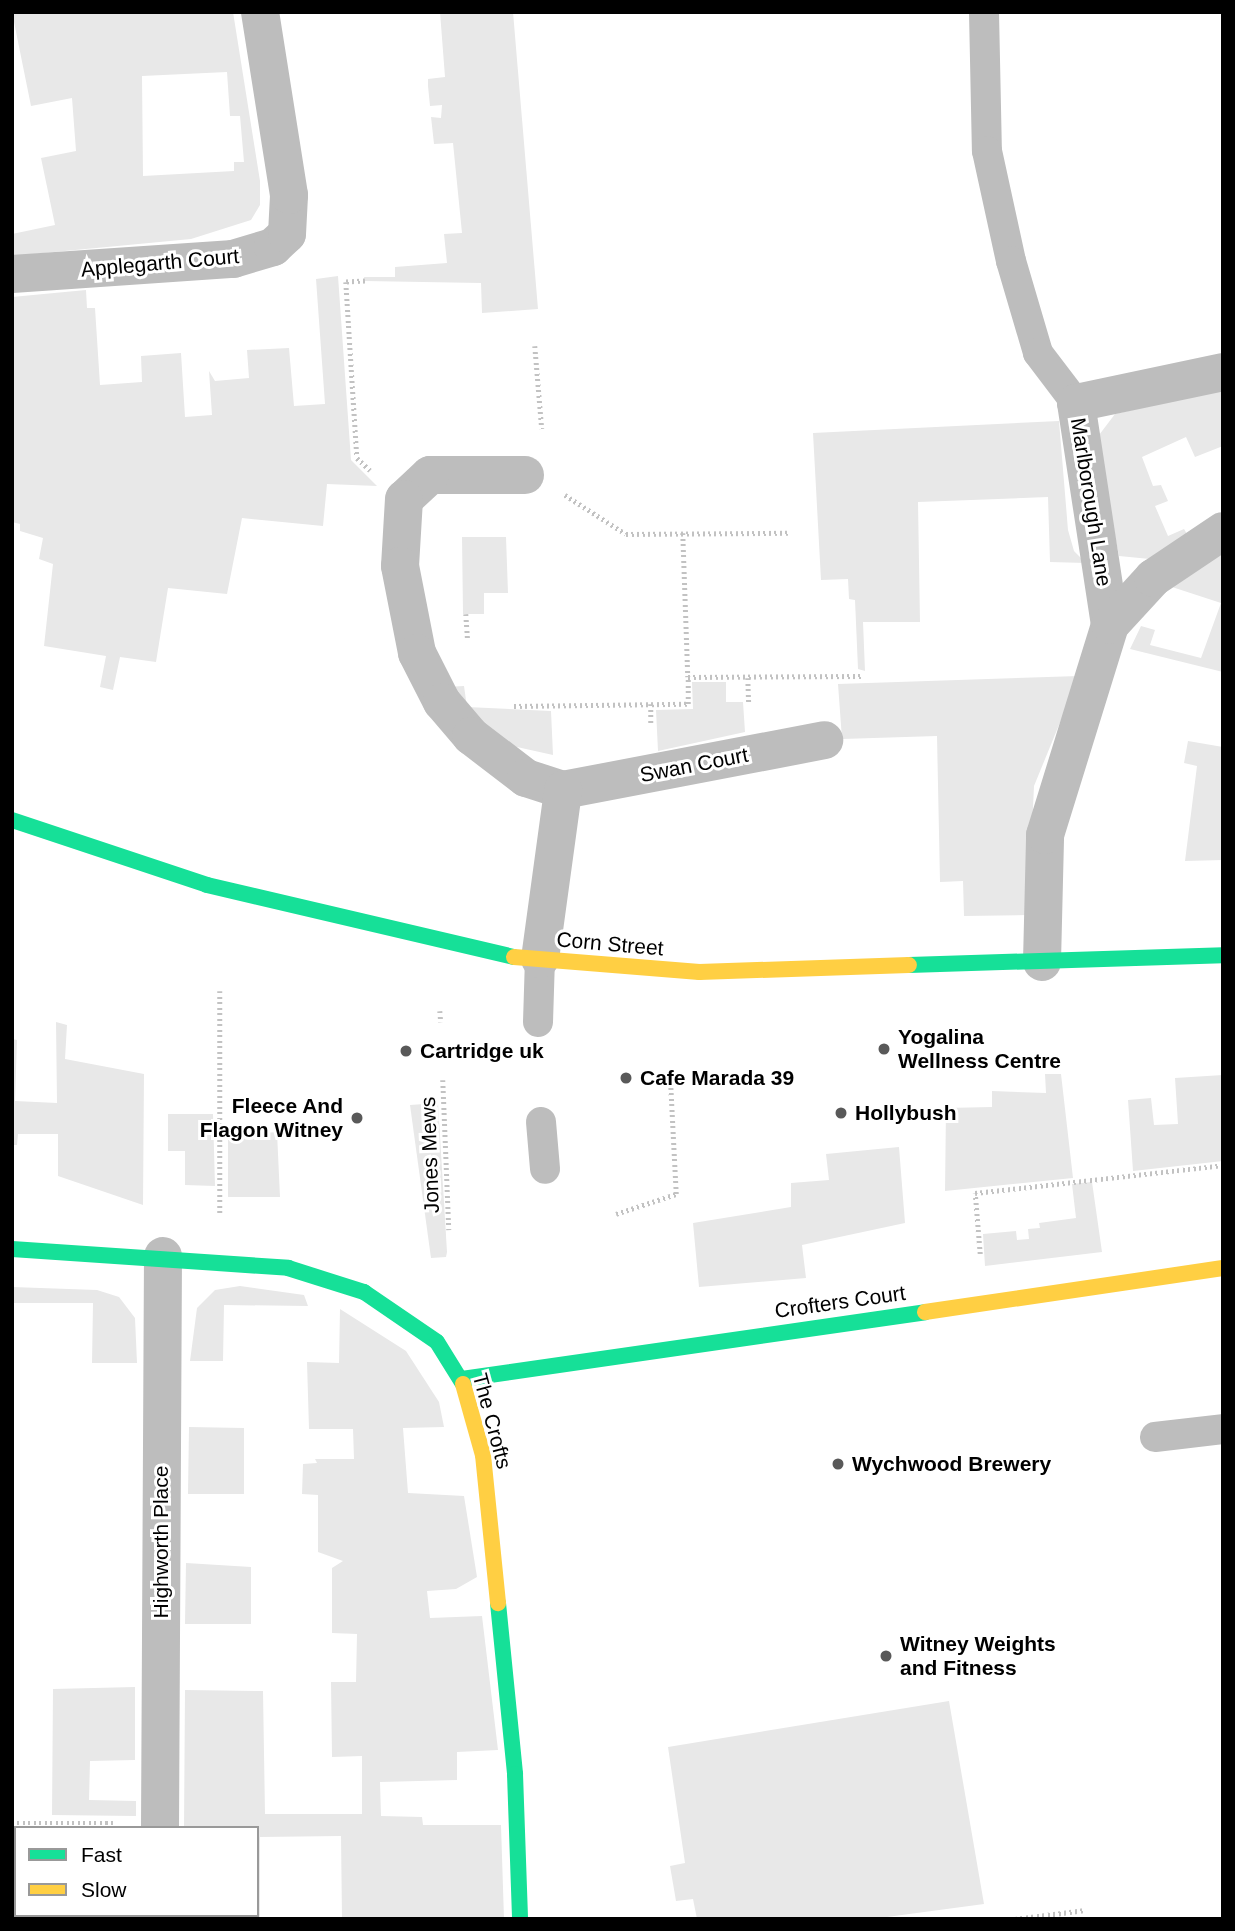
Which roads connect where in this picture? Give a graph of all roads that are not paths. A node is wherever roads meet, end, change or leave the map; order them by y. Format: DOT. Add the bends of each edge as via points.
graph roads {
  1 [pos="260,12"];
  2 [pos="984,12"];
  3 [pos="12,274"];
  4 [pos="1223,372"];
  5 [pos="1076,403"];
  6 [pos="525,475"];
  7 [pos="1223,531"];
  8 [pos="1110,625"];
  9 [pos="824,740"];
  10 [pos="563,790"];
  11 [pos="12,820"];
  12 [pos="1223,955"];
  13 [pos="540,959"];
  14 [pos="1042,962"];
  15 [pos="538,1022"];
  16 [pos="541,1122"];
  17 [pos="545,1169"];
  18 [pos="12,1249"];
  19 [pos="163,1256"];
  20 [pos="1223,1268"];
  21 [pos="463,1379"];
  22 [pos="1223,1429"];
  23 [pos="1155,1437"];
  24 [pos="160,1826"];
  25 [pos="520,1919"];
  1 -- 3 [label="street, Applegarth Court" via="289,195 287,234 273,247 233,259"];
  2 -- 5 [label="lane" via="987,151 1011,261 1038,353"];
  4 -- 5 [label="street, Marlborough Lane"];
  5 -- 8 [label="street, Marlborough Lane"];
  6 -- 10 [label="street, Swan Court" via="430,475 404,499 400,566 427,677 461,726 538,786"];
  7 -- 8 [label="street, Marlborough Lane" via="1153,578"];
  8 -- 14 [label="street, Marlborough Lane" via="1045,835"];
  9 -- 10 [label="street, Swan Court"];
  10 -- 13 [label="street"];
  11 -- 13 [label="street, Corn Street" via="207,885 463,949"];
  12 -- 14 [label="street, Corn Street"];
  13 -- 14 [label="street, Corn Street" via="699,972"];
  13 -- 15 [label="lane"];
  16 -- 17 [label="lane"];
  18 -- 19 [label="street, The Crofts"];
  19 -- 21 [label="street, The Crofts" via="288,1268 364,1292 437,1342"];
  19 -- 24 [label="street, Highworth Place"];
  20 -- 21 [label="street, Crofters Court"];
  21 -- 25 [label="street, The Crofts" via="483,1455 492,1526 515,1774"];
  22 -- 23 [label="lane"];
}
